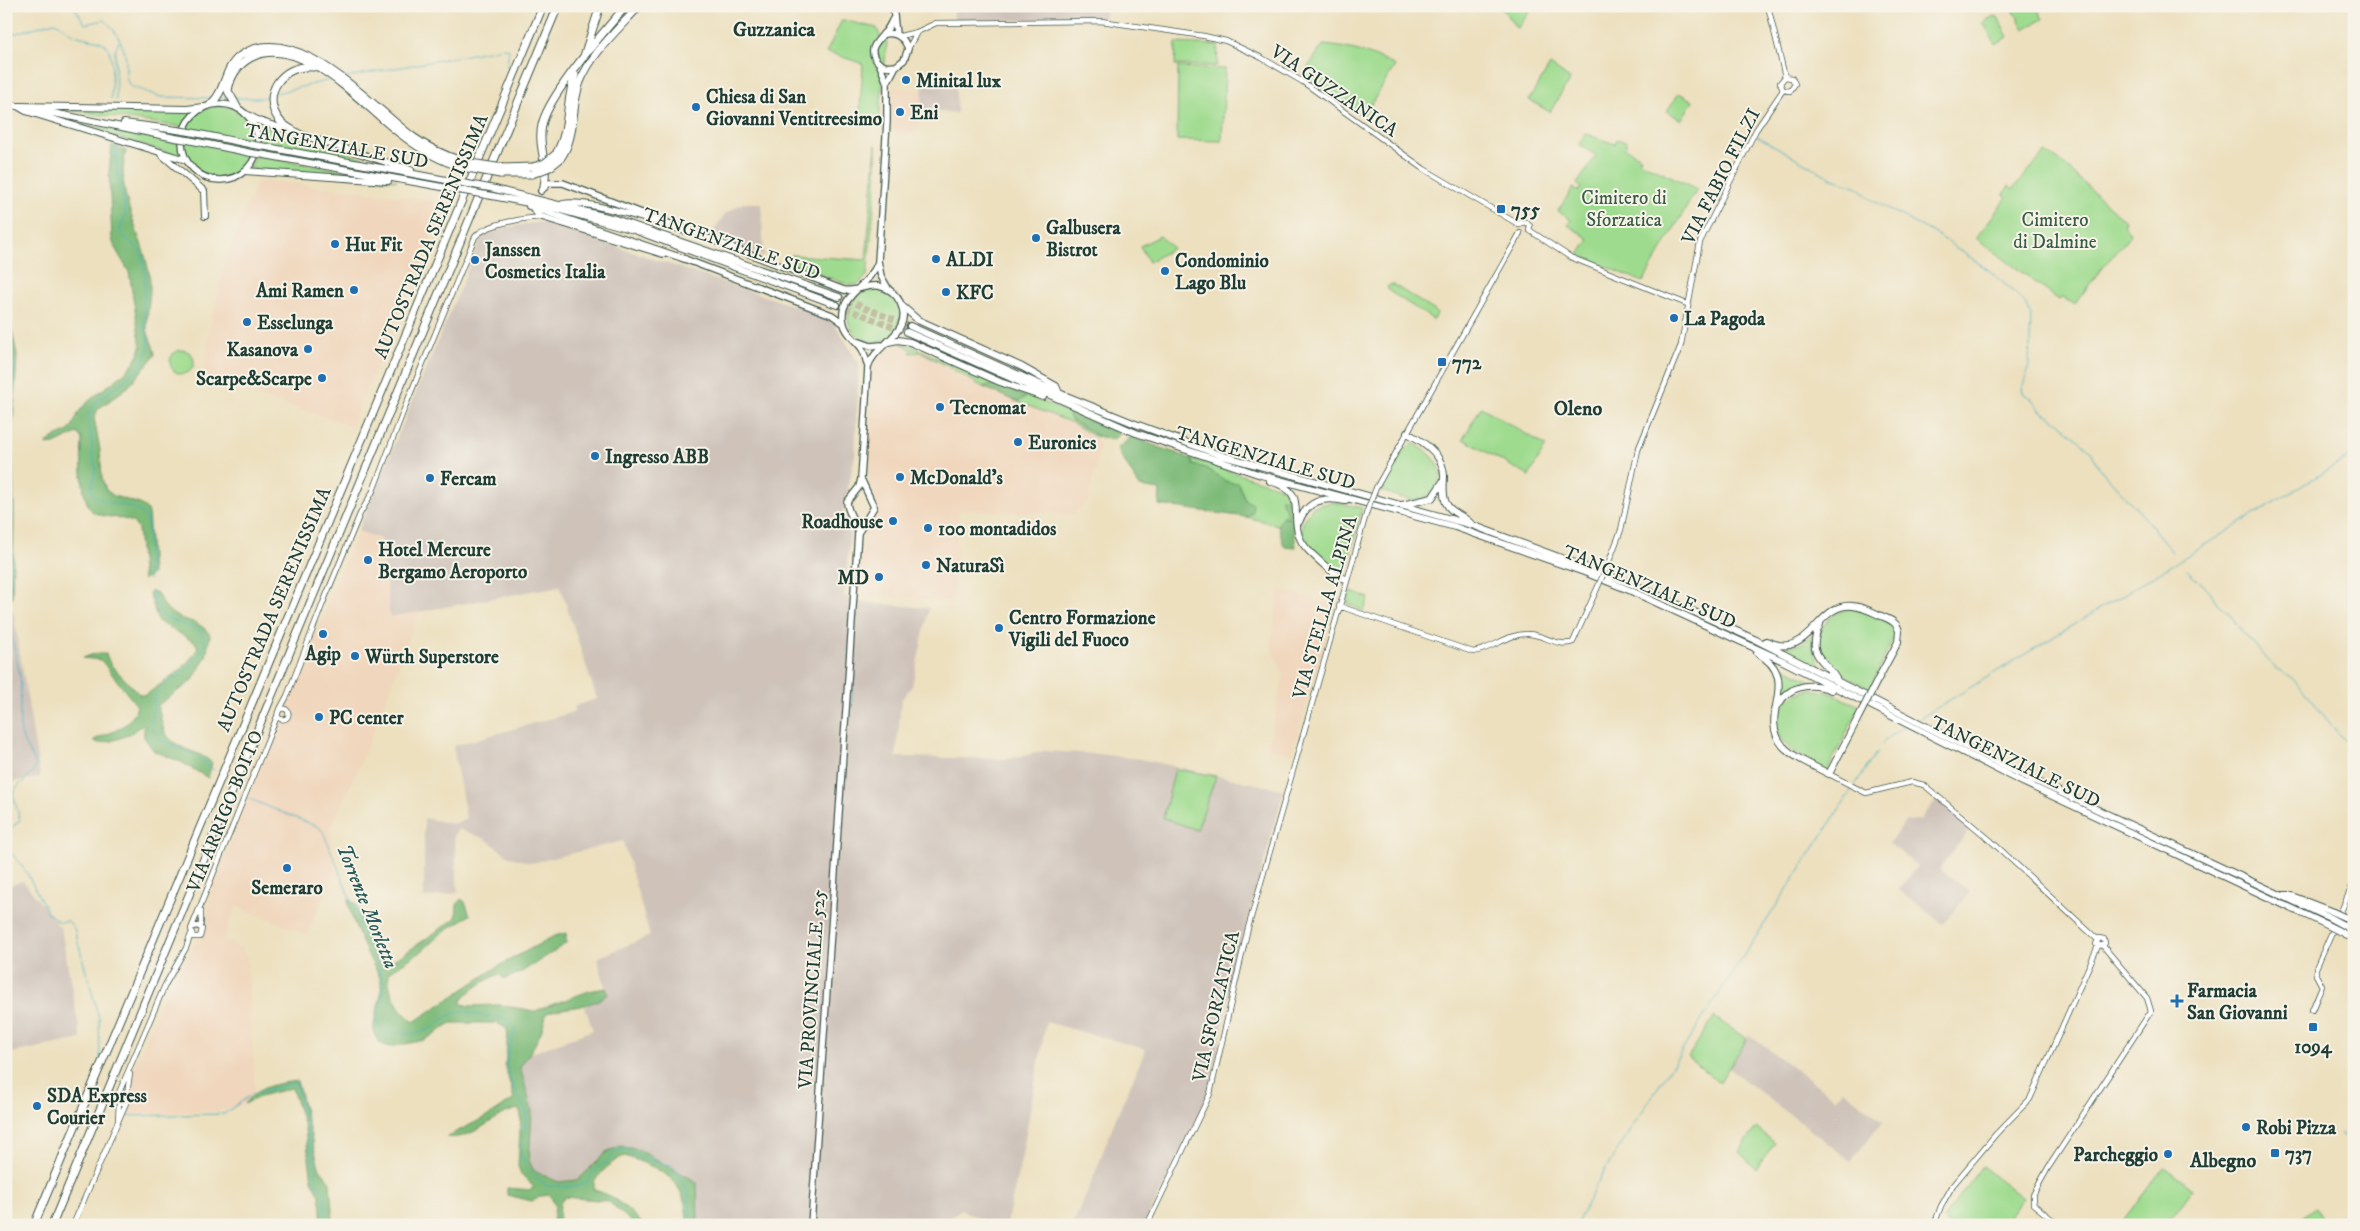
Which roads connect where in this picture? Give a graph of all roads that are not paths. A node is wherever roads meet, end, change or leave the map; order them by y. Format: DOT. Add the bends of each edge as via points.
graph roads {
  1 [pos="539,6"];
  2 [pos="543,6"];
  3 [pos="560,6"];
  4 [pos="600,6"];
  5 [pos="626,6"];
  6 [pos="639,6"];
  7 [pos="893,6"];
  8 [pos="1768,6"];
  9 [pos="893,19"];
  10 [pos="917,32"];
  11 [pos="884,34"];
  12 [pos="898,35"];
  13 [pos="528,42"];
  14 [pos="908,49"];
  15 [pos="580,63"];
  16 [pos="879,64"];
  17 [pos="896,66"];
  18 [pos="318,68"];
  19 [pos="1785,77"];
  20 [pos="887,82"];
  21 [pos="1783,90"];
  22 [pos="6,104"];
  23 [pos="211,104"];
  24 [pos="18,106"];
  25 [pos="237,107"];
  26 [pos="203,108"];
  27 [pos="246,114"];
  28 [pos="84,118"];
  29 [pos="299,134"];
  30 [pos="156,151"];
  31 [pos="558,156"];
  32 [pos="186,160"];
  33 [pos="463,165"];
  34 [pos="245,171"];
  35 [pos="423,176"];
  36 [pos="427,184"];
  37 [pos="542,188"];
  38 [pos="493,192"];
  39 [pos="501,198"];
  40 [pos="562,204"];
  41 [pos="534,210"];
  42 [pos="206,216"];
  43 [pos="543,217"];
  44 [pos="526,220"];
  45 [pos="1518,224"];
  46 [pos="1528,230"];
  47 [pos="1520,232"];
  48 [pos="692,233"];
  49 [pos="685,259"];
  50 [pos="878,261"];
  51 [pos="858,289"];
  52 [pos="889,290"];
  53 [pos="839,297"];
  54 [pos="1687,304"];
  55 [pos="837,305"];
  56 [pos="902,306"];
  57 [pos="843,323"];
  58 [pos="855,340"];
  59 [pos="887,342"];
  60 [pos="868,367"];
  61 [pos="1059,393"];
  62 [pos="1054,398"];
  63 [pos="1407,433"];
  64 [pos="1256,473"];
  65 [pos="862,479"];
  66 [pos="1444,479"];
  67 [pos="855,493"];
  68 [pos="866,493"];
  69 [pos="1401,508"];
  70 [pos="853,517"];
  71 [pos="868,517"];
  72 [pos="1472,525"];
  73 [pos="1298,526"];
  74 [pos="858,533"];
  75 [pos="1346,579"];
  76 [pos="1339,606"];
  77 [pos="1822,619"];
  78 [pos="1701,622"];
  79 [pos="1756,640"];
  80 [pos="1838,682"];
  81 [pos="287,696"];
  82 [pos="278,712"];
  83 [pos="289,712"];
  84 [pos="1775,712"];
  85 [pos="1882,713"];
  86 [pos="282,720"];
  87 [pos="274,727"];
  88 [pos="1924,730"];
  89 [pos="1829,774"];
  90 [pos="1289,786"];
  91 [pos="2354,882"];
  92 [pos="201,907"];
  93 [pos="2330,918"];
  94 [pos="2353,922"];
  95 [pos="193,927"];
  96 [pos="201,927"];
  97 [pos="191,934"];
  98 [pos="2354,937"];
  99 [pos="196,938"];
  100 [pos="2097,939"];
  101 [pos="2100,946"];
  102 [pos="186,948"];
  103 [pos="2312,1010"];
  104 [pos="131,1066"];
  105 [pos="120,1093"];
  106 [pos="127,1093"];
  107 [pos="119,1102"];
  108 [pos="126,1103"];
  109 [pos="116,1128"];
  110 [pos="34,1225"];
  111 [pos="52,1225"];
  112 [pos="73,1225"];
  113 [pos="811,1225"];
  114 [pos="1147,1225"];
  115 [pos="1934,1225"];
  116 [pos="2059,1225"];
  1 -- 13 [label="highway"];
  2 -- 13 [label="highway, AUTOSTRADA SERENISSIMA"];
  3 -- 111 [label="highway, AUTOSTRADA SERENISSIMA"];
  4 -- 15 [label="highway"];
  5 -- 15 [label="highway"];
  6 -- 31 [label="highway" via="600,49 586,70 577,93 571,137 567,149"];
  7 -- 9 [label="main road"];
  8 -- 19 [label="street"];
  9 -- 11 [label="main road"];
  9 -- 12 [label="main road"];
  10 -- 12 [label="street, VIA GUZZANICA"];
  10 -- 14 [label="street"];
  10 -- 45 [label="street, VIA GUZZANICA" via="936,24 1092,21 1218,39 1251,52 1303,82 1436,176"];
  11 -- 12 [label="main road"];
  11 -- 16 [label="main road" via="873,47"];
  12 -- 14 [label="main road"];
  13 -- 110 [label="highway, AUTOSTRADA SERENISSIMA"];
  14 -- 17 [label="main road" via="904,60"];
  15 -- 31 [label="highway" via="569,95 566,132"];
  15 -- 37 [label="highway" via="543,118 540,138 546,172"];
  16 -- 17 [label="main road"];
  16 -- 20 [label="main road"];
  17 -- 20 [label="main road"];
  18 -- 25 [label="highway" via="280,53 252,57 239,67 228,86 228,96"];
  18 -- 29 [label="highway" via="296,67 278,80 273,90 274,112 280,121"];
  18 -- 33 [label="highway" via="407,139 430,153"];
  19 -- 21 [label="street, VIA FABIO FILZI" via="1780,83"];
  19 -- 21 [label="street, VIA FABIO FILZI" via="1792,78 1795,84 1790,91"];
  20 -- 50 [label="main road"];
  21 -- 54 [label="street, VIA FABIO FILZI" via="1756,130 1701,240"];
  22 -- 24 [label="highway, TANGENZIALE SUD"];
  23 -- 25 [label="main road"];
  23 -- 26 [label="main road"];
  23 -- 33 [label="highway" via="221,91 229,69 240,57 262,47 289,50 350,83 414,138"];
  24 -- 26 [label="highway"];
  24 -- 28 [label="highway, TANGENZIALE SUD"];
  24 -- 30 [label="highway"];
  25 -- 27 [label="main road"];
  26 -- 32 [label="main road" via="189,119 183,130 182,149"];
  27 -- 29 [label="highway"];
  27 -- 34 [label="main road" via="256,130 258,142 256,155"];
  28 -- 35 [label="highway, TANGENZIALE SUD, bridge" via="190,132"];
  28 -- 36 [label="highway, TANGENZIALE SUD, bridge" via="251,153"];
  29 -- 35 [label="highway"];
  30 -- 32 [label="highway"];
  30 -- 42 [label="highway" via="204,191"];
  31 -- 33 [label="highway, bridge" via="550,167 532,170 501,171"];
  32 -- 34 [label="main road" via="197,173 212,179 227,179"];
  34 -- 36 [label="highway"];
  35 -- 38 [label="highway, TANGENZIALE SUD, bridge"];
  36 -- 38 [label="highway, TANGENZIALE SUD, bridge"];
  37 -- 48 [label="main road" via="553,182 563,182 672,222"];
  38 -- 39 [label="highway, TANGENZIALE SUD"];
  38 -- 40 [label="highway, TANGENZIALE SUD"];
  39 -- 49 [label="highway"];
  39 -- 55 [label="highway, TANGENZIALE SUD" via="569,211 634,230"];
  40 -- 48 [label="highway" via="571,202 592,206"];
  40 -- 53 [label="highway, TANGENZIALE SUD" via="651,230"];
  41 -- 43 [label="main road"];
  41 -- 44 [label="street"];
  43 -- 44 [label="street, VIA ARRIGO BOITO"];
  43 -- 49 [label="main road"];
  44 -- 81 [label="street, VIA ARRIGO BOITO" via="490,227 475,237"];
  45 -- 46 [label="street" via="1526,222 1530,226"];
  45 -- 47 [label="street"];
  46 -- 47 [label="street"];
  46 -- 54 [label="street" via="1567,255"];
  47 -- 63 [label="street, VIA STELLA ALPINA"];
  48 -- 51 [label="main road" via="844,290"];
  49 -- 57 [label="main road" via="832,315"];
  50 -- 51 [label="main road" via="871,278"];
  50 -- 52 [label="main road" via="882,279"];
  51 -- 52 [label="main road" via="874,286"];
  51 -- 57 [label="main road" via="845,304"];
  52 -- 56 [label="main road"];
  54 -- 76 [label="street, VIA FABIO FILZI, bridge" via="1676,359 1638,450 1623,523 1573,642 1563,644 1522,634 1473,652"];
  56 -- 59 [label="main road" via="901,327"];
  56 -- 61 [label="highway" via="918,320 1056,386"];
  57 -- 58 [label="main road"];
  58 -- 59 [label="main road" via="871,346"];
  58 -- 60 [label="main road"];
  59 -- 60 [label="main road" via="873,354"];
  59 -- 62 [label="highway" via="910,342 1000,382"];
  60 -- 65 [label="main road"];
  61 -- 62 [label="highway, TANGENZIALE SUD" via="909,329"];
  61 -- 69 [label="highway, TANGENZIALE SUD" via="1220,455"];
  62 -- 64 [label="highway, TANGENZIALE SUD" via="1136,433"];
  63 -- 66 [label="highway" via="1439,458"];
  63 -- 75 [label="street, VIA STELLA ALPINA, bridge" via="1366,511"];
  64 -- 69 [label="highway, TANGENZIALE SUD"];
  64 -- 73 [label="highway" via="1292,493 1297,505"];
  65 -- 67 [label="main road"];
  65 -- 68 [label="main road"];
  66 -- 69 [label="highway" via="1432,498"];
  66 -- 72 [label="highway" via="1443,492 1448,506"];
  67 -- 68 [label="main road"];
  67 -- 70 [label="main road" via="847,502"];
  68 -- 71 [label="main road" via="874,504"];
  69 -- 72 [label="highway, TANGENZIALE SUD"];
  69 -- 73 [label="highway" via="1382,510 1323,499 1306,508"];
  69 -- 78 [label="highway, TANGENZIALE SUD" via="1584,572"];
  70 -- 71 [label="main road"];
  70 -- 74 [label="main road"];
  71 -- 74 [label="main road"];
  72 -- 79 [label="highway, TANGENZIALE SUD" via="1638,586"];
  73 -- 75 [label="highway" via="1305,547"];
  74 -- 113 [label="main road, VIA PROVINCIALE 525"];
  75 -- 76 [label="street, VIA STELLA ALPINA"];
  76 -- 90 [label="street, VIA STELLA ALPINA"];
  77 -- 79 [label="highway" via="1798,643 1785,646"];
  77 -- 80 [label="highway" via="1815,638 1816,651"];
  77 -- 89 [label="highway, bridge" via="1835,609 1852,606 1896,624 1899,632 1898,642"];
  78 -- 84 [label="highway" via="1761,655 1774,666 1780,684"];
  78 -- 85 [label="highway, TANGENZIALE SUD"];
  79 -- 80 [label="highway, TANGENZIALE SUD"];
  80 -- 88 [label="highway, TANGENZIALE SUD" via="1911,719"];
  81 -- 82 [label="street, VIA ARRIGO BOITO"];
  81 -- 83 [label="street, VIA ARRIGO BOITO"];
  82 -- 83 [label="street, VIA ARRIGO BOITO" via="283,708"];
  82 -- 86 [label="street, VIA ARRIGO BOITO"];
  82 -- 87 [label="street, VIA ARRIGO BOITO"];
  83 -- 86 [label="street, VIA ARRIGO BOITO"];
  84 -- 85 [label="highway" via="1787,693 1812,686 1828,689"];
  84 -- 89 [label="highway" via="1775,728 1783,746"];
  85 -- 88 [label="highway, TANGENZIALE SUD"];
  86 -- 87 [label="street, VIA ARRIGO BOITO"];
  87 -- 92 [label="street, VIA ARRIGO BOITO"];
  88 -- 93 [label="highway, TANGENZIALE SUD"];
  88 -- 93 [label="highway, TANGENZIALE SUD"];
  89 -- 100 [label="street" via="1861,792 1918,782 1990,840"];
  90 -- 114 [label="street, VIA SFORZATICA" via="1248,928 1208,1100"];
  91 -- 103 [label="street" via="2316,968 2322,986"];
  92 -- 95 [label="street, VIA ARRIGO BOITO"];
  92 -- 96 [label="street, VIA ARRIGO BOITO"];
  93 -- 94 [label="highway, bridge" via="2344,917"];
  93 -- 98 [label="highway, TANGENZIALE SUD, bridge" via="2343,925"];
  93 -- 98 [label="highway, TANGENZIALE SUD, bridge" via="2337,930"];
  95 -- 96 [label="street"];
  95 -- 97 [label="street, VIA ARRIGO BOITO"];
  96 -- 99 [label="street, VIA ARRIGO BOITO" via="202,934"];
  97 -- 99 [label="street"];
  97 -- 102 [label="street, VIA ARRIGO BOITO"];
  99 -- 102 [label="street, VIA ARRIGO BOITO"];
  100 -- 101 [label="street"];
  100 -- 101 [label="street" via="2104,939 2105,943"];
  101 -- 115 [label="street" via="2030,1099 1953,1185"];
  101 -- 116 [label="street" via="2147,998 2151,1006 2150,1016 2048,1168 2031,1202"];
  102 -- 104 [label="street, VIA ARRIGO BOITO" via="165,985"];
  104 -- 105 [label="street, VIA ARRIGO BOITO"];
  104 -- 106 [label="street, VIA ARRIGO BOITO"];
  105 -- 106 [label="street"];
  105 -- 107 [label="street, VIA ARRIGO BOITO" via="117,1097"];
  106 -- 108 [label="street, VIA ARRIGO BOITO"];
  107 -- 108 [label="street"];
  107 -- 109 [label="street, VIA ARRIGO BOITO"];
  108 -- 109 [label="street, VIA ARRIGO BOITO"];
  109 -- 112 [label="street, VIA ARRIGO BOITO"];
}
